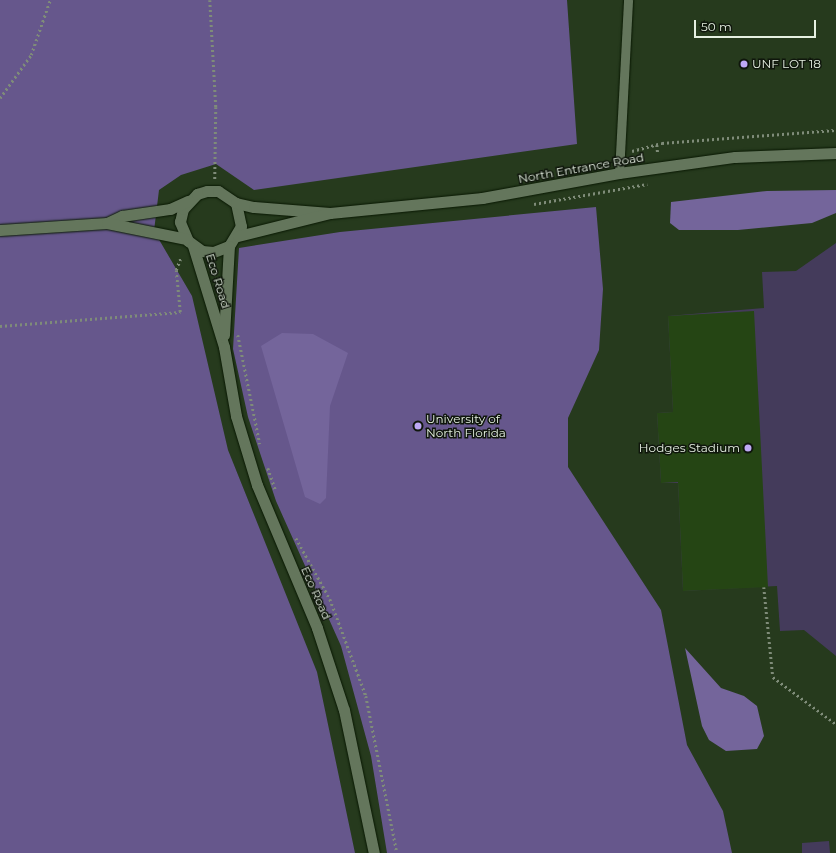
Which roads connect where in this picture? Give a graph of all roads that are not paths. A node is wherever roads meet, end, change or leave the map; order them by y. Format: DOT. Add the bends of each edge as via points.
graph roads {
  1 [pos="628,0"];
  2 [pos="836,153"];
  3 [pos="619,173"];
  4 [pos="189,200"];
  5 [pos="236,203"];
  6 [pos="330,213"];
  7 [pos="107,224"];
  8 [pos="0,230"];
  9 [pos="238,236"];
  10 [pos="189,242"];
  11 [pos="230,246"];
  12 [pos="224,348"];
  13 [pos="374,853"];
  1 -- 3 [label="lane"];
  2 -- 3 [label="street, North Entrance Road" via="735,157"];
  3 -- 6 [label="street, North Entrance Road" via="482,198"];
  4 -- 5 [label="street" via="197,194 215,191"];
  4 -- 7 [label="street" via="170,209 122,216"];
  4 -- 10 [label="street" via="180,222"];
  5 -- 6 [label="street"];
  5 -- 9 [label="street" via="241,215"];
  6 -- 9 [label="street"];
  7 -- 8 [label="street"];
  7 -- 10 [label="street"];
  9 -- 11 [label="street"];
  10 -- 11 [label="street" via="213,252"];
  10 -- 12 [label="street, Eco Road"];
  11 -- 12 [label="street, Eco Road"];
  12 -- 13 [label="street, Eco Road" via="236,416 257,485 317,628 344,710"];
}
